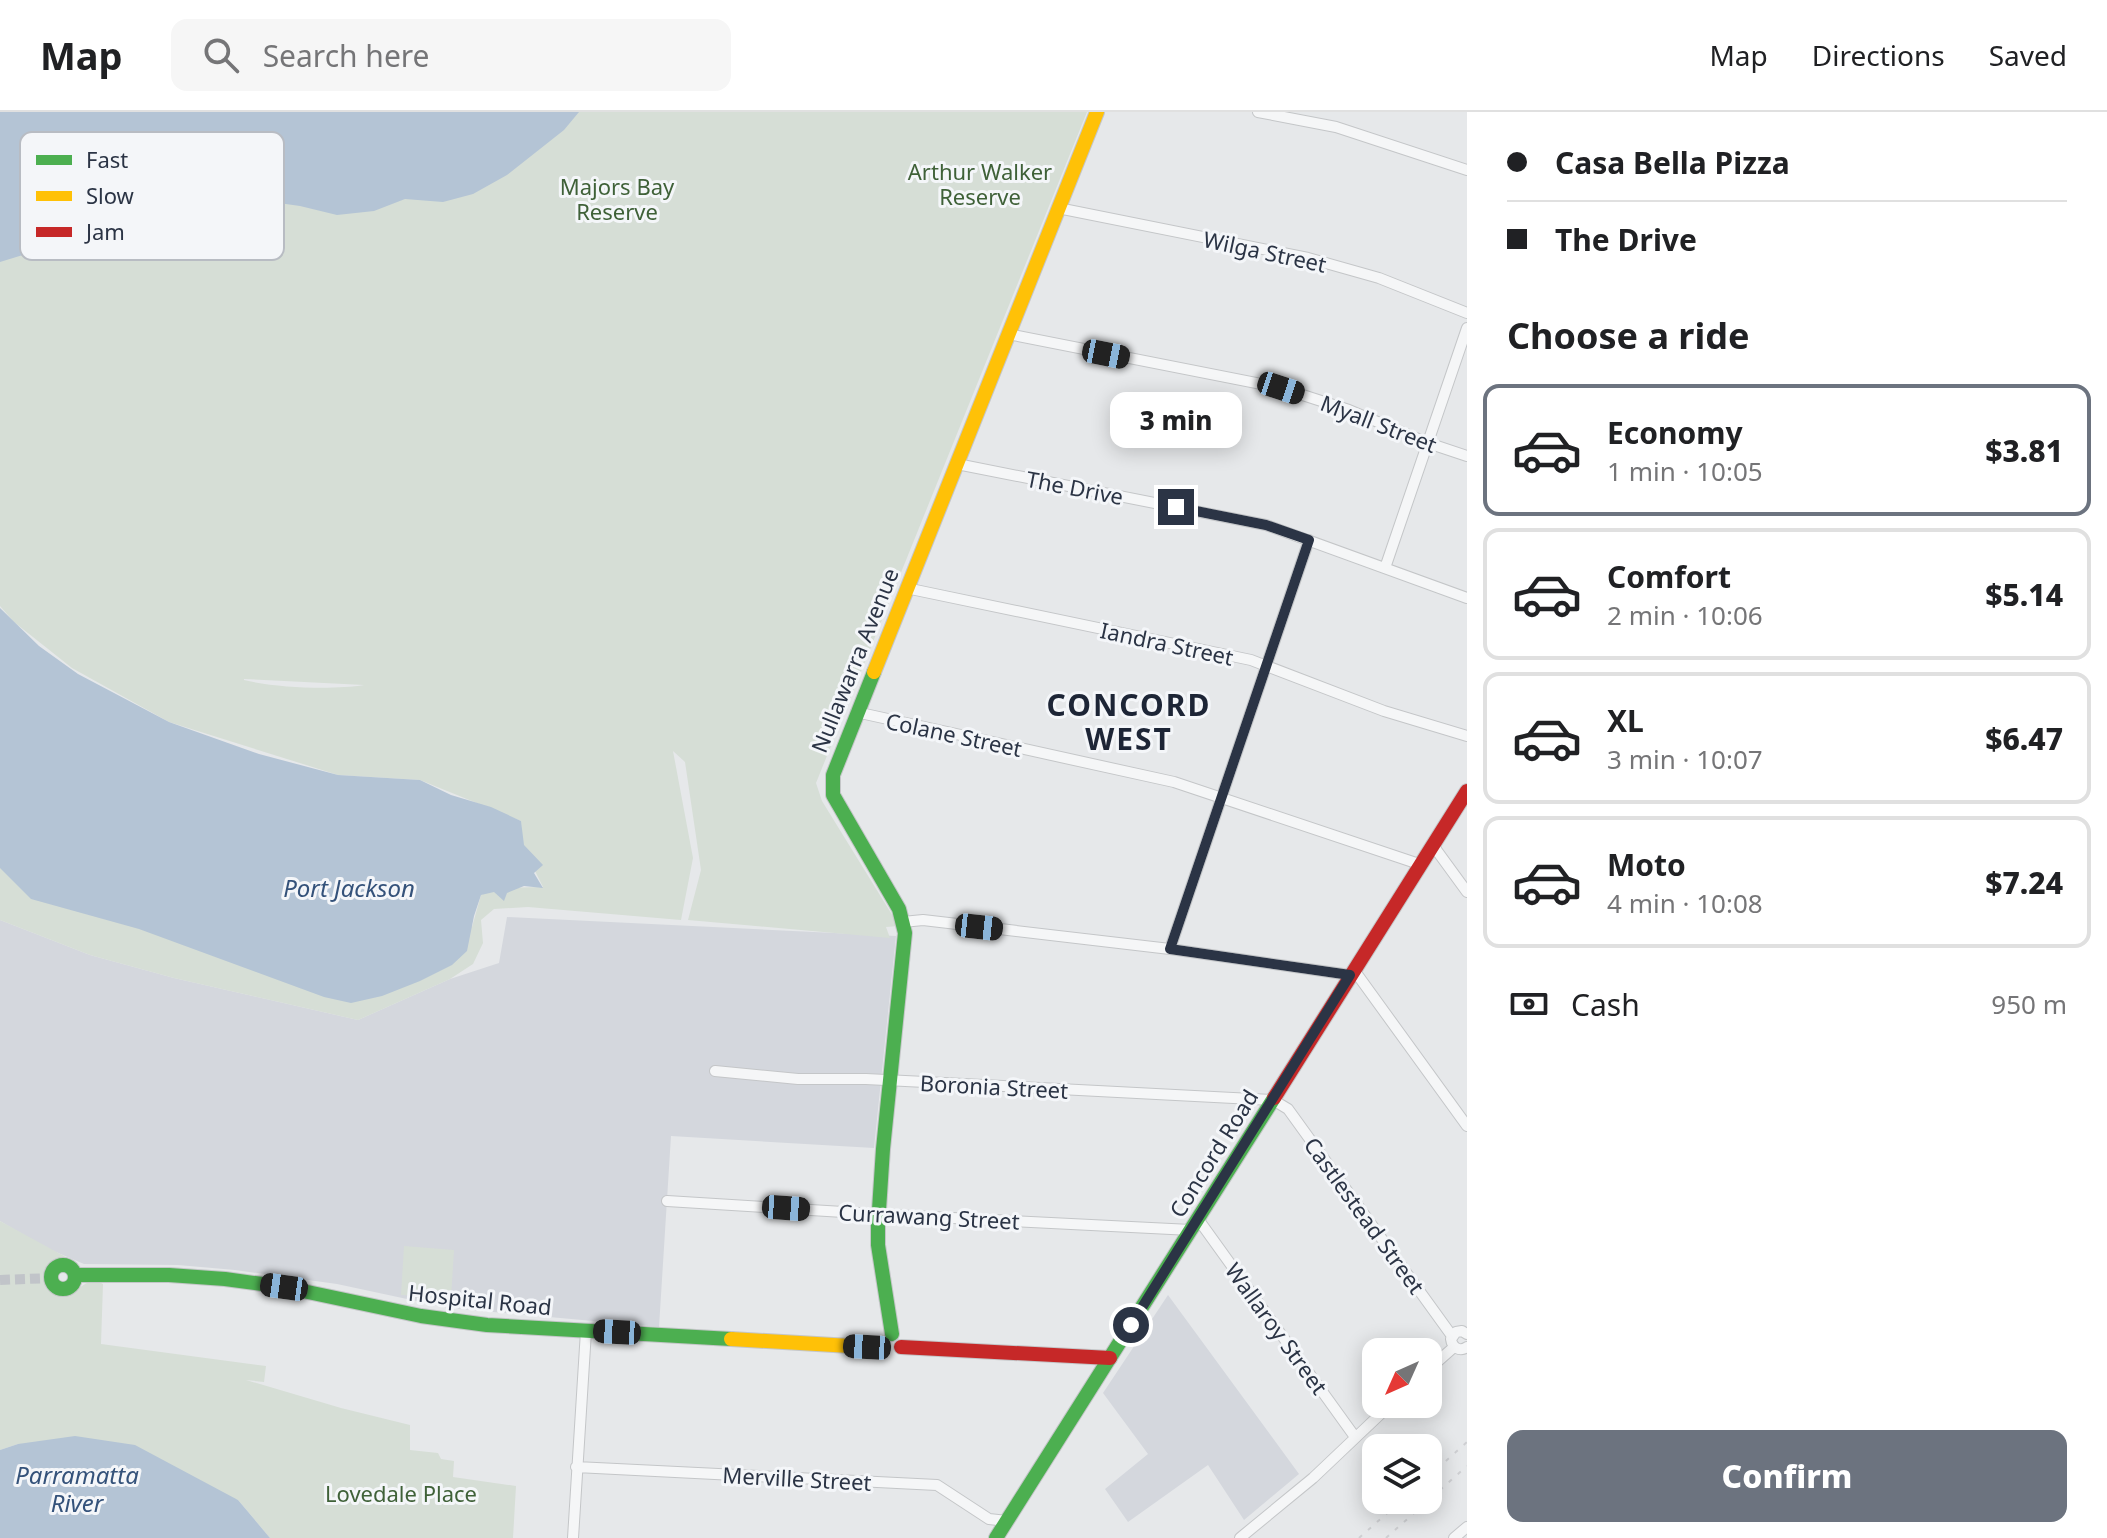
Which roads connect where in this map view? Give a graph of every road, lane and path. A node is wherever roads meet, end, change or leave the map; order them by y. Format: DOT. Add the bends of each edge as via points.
graph roads {
  1 [pos="1097,112"];
  2 [pos="1258,112"];
  3 [pos="1467,170"];
  4 [pos="1058,208"];
  5 [pos="1467,313"];
  6 [pos="1467,328"];
  7 [pos="1008,334"];
  8 [pos="1428,443"];
  9 [pos="1467,456"];
  10 [pos="957,464"];
  11 [pos="1309,540"];
  12 [pos="1385,568"];
  13 [pos="906,588"];
  14 [pos="1467,598"];
  15 [pos="1265,666"];
  16 [pos="856,712"];
  17 [pos="1467,736"];
  18 [pos="1467,791"];
  19 [pos="1220,797"];
  20 [pos="1432,844"];
  21 [pos="1419,864"];
  22 [pos="1467,892"];
  23 [pos="903,922"];
  24 [pos="1170,949"];
  25 [pos="1352,972"];
  26 [pos="715,1071"];
  27 [pos="890,1080"];
  28 [pos="1273,1100"];
  29 [pos="1467,1126"];
  30 [pos="667,1201"];
  31 [pos="879,1214"];
  32 [pos="1195,1224"];
  33 [pos="75,1275"];
  34 [pos="586,1331"];
  35 [pos="1467,1334"];
  36 [pos="1453,1341"];
  37 [pos="892,1342"];
  38 [pos="1467,1347"];
  39 [pos="1442,1354"];
  40 [pos="1110,1358"];
  41 [pos="1376,1418"];
  42 [pos="1355,1437"];
  43 [pos="576,1467"];
  44 [pos="1007,1521"];
  45 [pos="1467,1527"];
  46 [pos="573,1538"];
  47 [pos="996,1538"];
  48 [pos="1240,1538"];
  49 [pos="1454,1538"];
  1 -- 4 [label="main road, Nullawarra Avenue"];
  2 -- 3 [label="street" via="1336,127"];
  4 -- 5 [label="street, Wilga Street" via="1308,258 1379,278"];
  4 -- 7 [label="main road, Nullawarra Avenue"];
  6 -- 8 [label="street"];
  7 -- 8 [label="street, Myall Street" via="1281,388"];
  7 -- 10 [label="main road, Nullawarra Avenue"];
  8 -- 9 [label="street, Myall Street"];
  8 -- 12 [label="street"];
  10 -- 11 [label="street, The Drive" via="1266,525"];
  10 -- 13 [label="main road, Nullawarra Avenue"];
  11 -- 12 [label="street, The Drive"];
  11 -- 15 [label="street"];
  12 -- 14 [label="street, The Drive"];
  13 -- 15 [label="street, Iandra Street"];
  13 -- 16 [label="main road, Nullawarra Avenue"];
  15 -- 17 [label="street, Iandra Street"];
  15 -- 19 [label="street"];
  16 -- 19 [label="street, Colane Street" via="1174,782"];
  16 -- 23 [label="main road, Nullawarra Avenue" via="833,775 833,795"];
  18 -- 20 [label="main road, Concord Road"];
  19 -- 21 [label="street, Colane Street"];
  19 -- 24 [label="street"];
  20 -- 21 [label="main road, Concord Road"];
  20 -- 22 [label="street"];
  21 -- 25 [label="main road, Concord Road"];
  23 -- 24 [label="street"];
  23 -- 27 [label="main road, Nullawarra Avenue" via="905,949"];
  24 -- 25 [label="street"];
  25 -- 28 [label="main road, Concord Road"];
  25 -- 29 [label="street"];
  26 -- 27 [label="street, Boronia Street"];
  27 -- 28 [label="street, Boronia Street"];
  27 -- 31 [label="main road, Nullawarra Avenue"];
  28 -- 32 [label="main road, Concord Road"];
  28 -- 36 [label="street, Castlestead Street" via="1288,1109"];
  30 -- 31 [label="street, Currawang Street"];
  31 -- 32 [label="street, Currawang Street"];
  31 -- 37 [label="main road, Nullawarra Avenue" via="878,1245"];
  32 -- 40 [label="main road, Concord Road"];
  32 -- 42 [label="street, Wallaroy Street"];
  33 -- 34 [label="main road, Hospital Road" via="225,1279 451,1321"];
  34 -- 37 [label="main road, Hospital Road" via="867,1347"];
  34 -- 43 [label="street"];
  35 -- 36 [label="street" via="1459,1331"];
  36 -- 38 [label="street"];
  36 -- 39 [label="street"];
  37 -- 40 [label="main road, Hospital Road"];
  40 -- 44 [label="main road, Concord Road"];
  41 -- 42 [label="street"];
  42 -- 48 [label="street"];
  43 -- 44 [label="street, Merville Street" via="937,1485 989,1519"];
  43 -- 46 [label="street"];
  44 -- 47 [label="main road, Concord Road"];
  45 -- 49 [label="street"];
}
